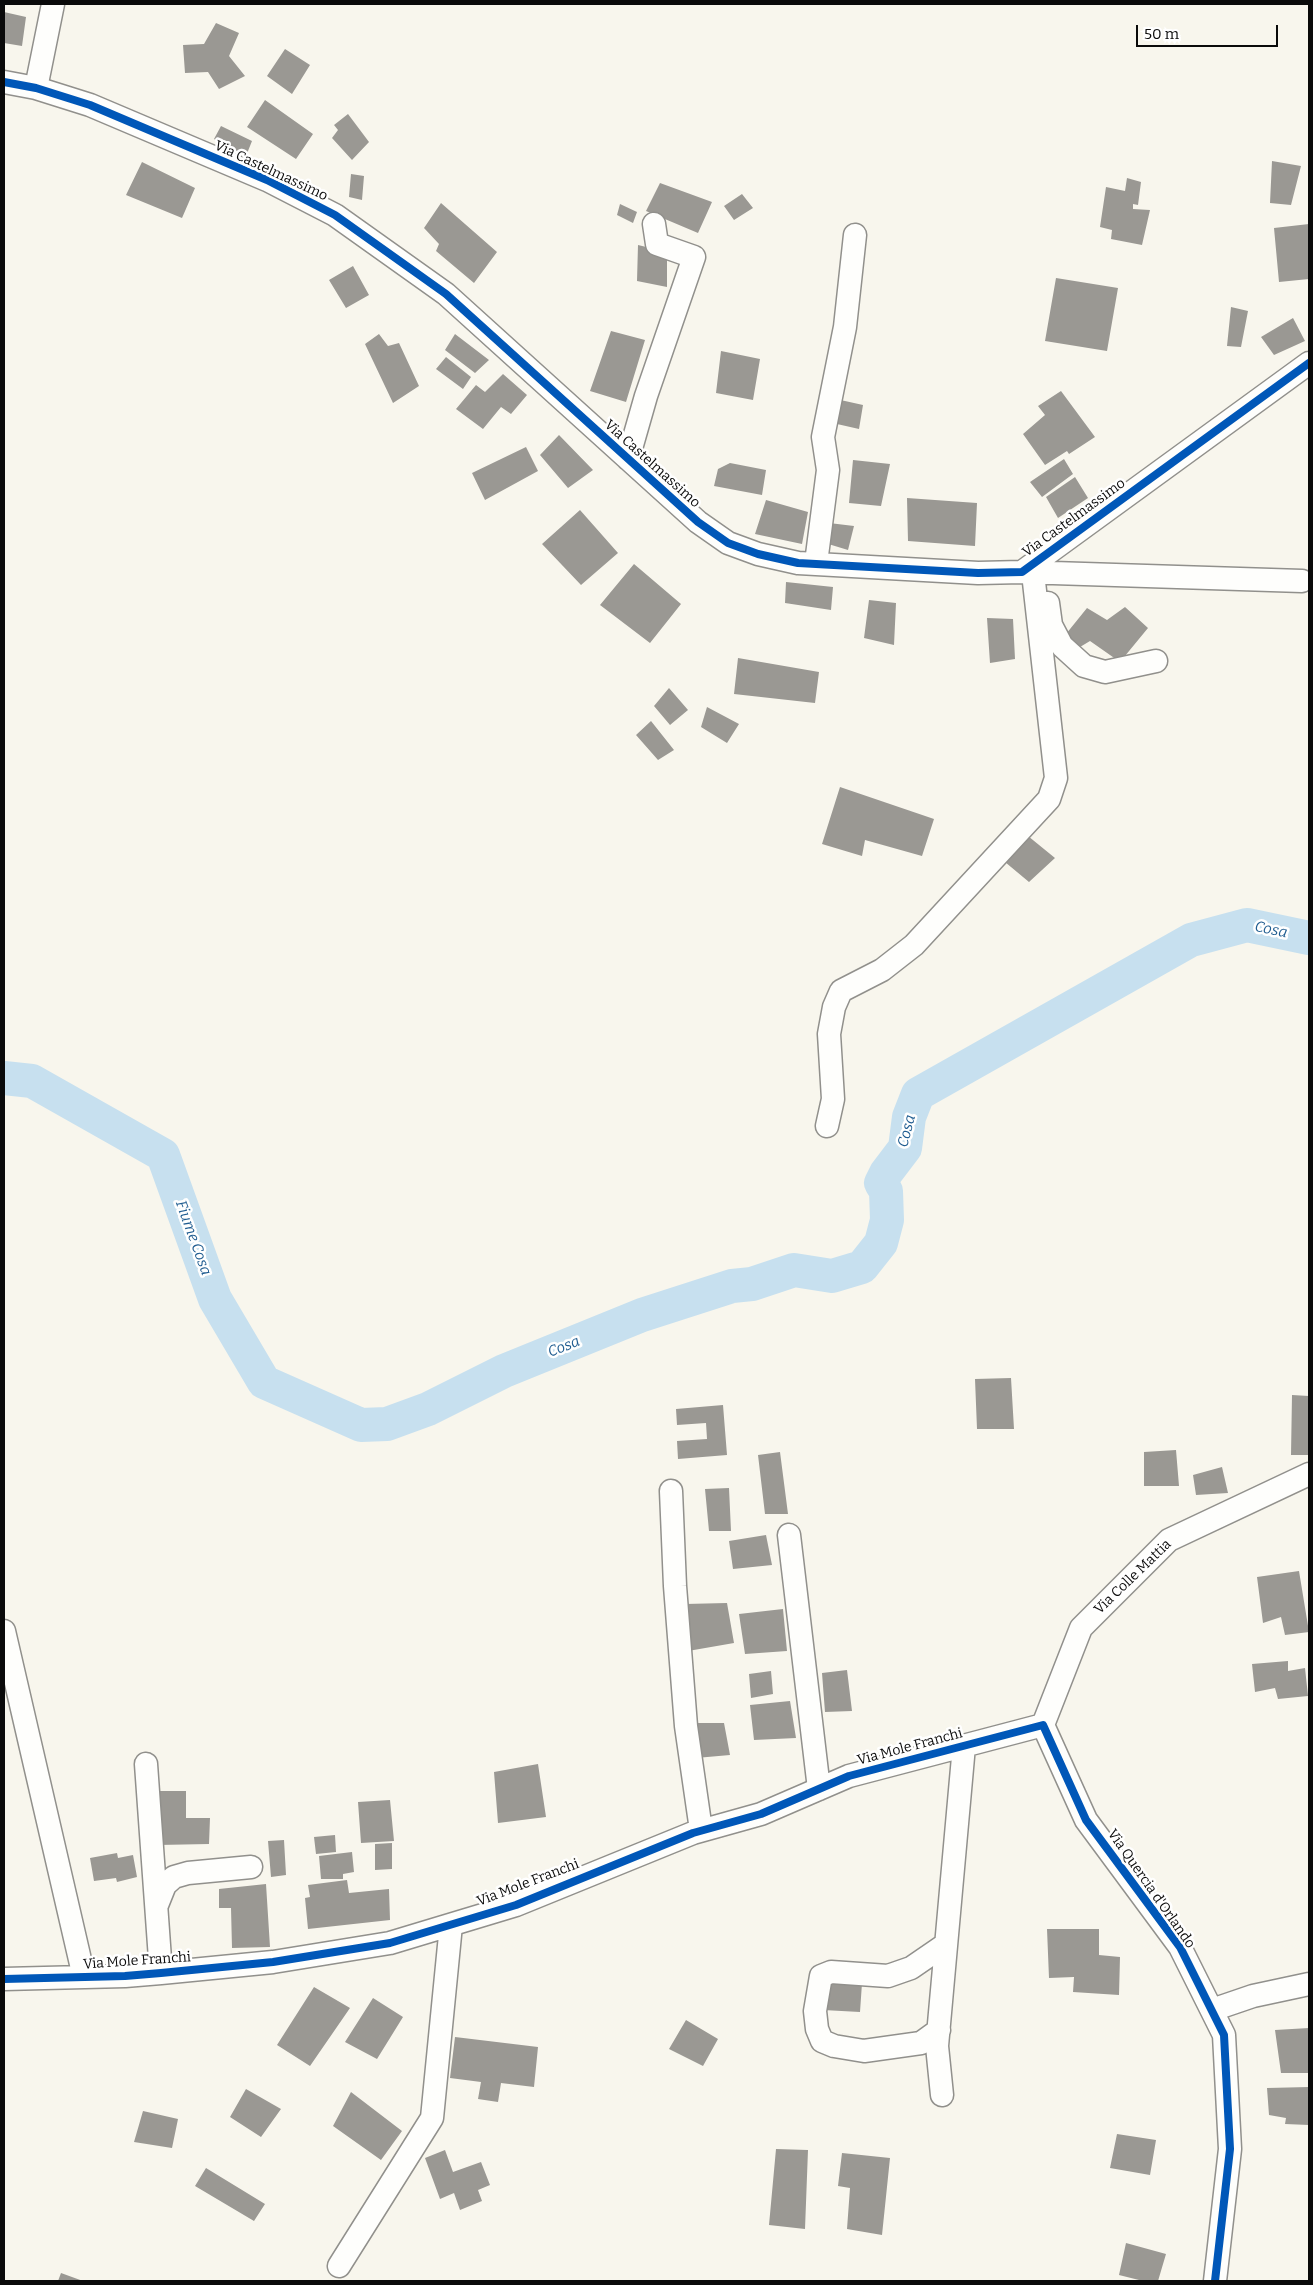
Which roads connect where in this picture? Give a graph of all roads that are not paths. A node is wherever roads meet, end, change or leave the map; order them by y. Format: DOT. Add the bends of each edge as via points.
graph roads {
  1 [pos="53,4"];
  2 [pos="4,82"];
  3 [pos="36,88"];
  4 [pos="654,224"];
  5 [pos="854,235"];
  6 [pos="1309,363"];
  7 [pos="628,458"];
  8 [pos="816,564"];
  9 [pos="1028,577"];
  10 [pos="1302,581"];
  11 [pos="1156,661"];
  12 [pos="827,1126"];
  13 [pos="1309,1474"];
  14 [pos="671,1491"];
  15 [pos="789,1535"];
  16 [pos="4,1631"];
  17 [pos="1043,1725"];
  18 [pos="964,1746"];
  19 [pos="146,1764"];
  20 [pos="819,1789"];
  21 [pos="702,1830"];
  22 [pos="251,1867"];
  23 [pos="156,1906"];
  24 [pos="451,1924"];
  25 [pos="946,1944"];
  26 [pos="161,1973"];
  27 [pos="84,1976"];
  28 [pos="4,1979"];
  29 [pos="1309,1984"];
  30 [pos="1212,2010"];
  31 [pos="938,2030"];
  32 [pos="942,2095"];
  33 [pos="339,2266"];
  34 [pos="1215,2281"];
  1 -- 3 [label="street"];
  2 -- 3 [label="street, Via Castelmassimo"];
  3 -- 7 [label="street, Via Castelmassimo" via="90,105 267,180 335,215 446,294"];
  4 -- 7 [label="street" via="657,244 694,256"];
  5 -- 8 [label="street" via="843,336 823,437 828,470"];
  6 -- 9 [label="street, Via Castelmassimo"];
  7 -- 8 [label="street, Via Castelmassimo" via="698,522 728,543 758,554"];
  8 -- 9 [label="street, Via Castelmassimo"];
  9 -- 10 [label="street"];
  9 -- 11 [label="street" via="1046,591 1051,624 1062,646 1084,666 1105,672"];
  9 -- 12 [label="street" via="1056,778 1049,799 914,945 882,970 841,991 834,1007 830,1034 833,1099"];
  13 -- 17 [label="street, Via Colle Mattia" via="1169,1540 1081,1628"];
  14 -- 21 [label="street" via="686,1726"];
  15 -- 20 [label="street"];
  16 -- 27 [label="street"];
  17 -- 18 [label="street, Via Mole Franchi"];
  17 -- 30 [label="street, Via Quercia d'Orlando" via="1086,1820 1180,1947"];
  18 -- 20 [label="street, Via Mole Franchi" via="849,1776"];
  18 -- 25 [label="street"];
  19 -- 23 [label="street"];
  20 -- 21 [label="street, Via Mole Franchi" via="761,1814"];
  21 -- 24 [label="street, Via Mole Franchi" via="516,1905"];
  22 -- 23 [label="street" via="174,1877 165,1885"];
  23 -- 26 [label="street"];
  24 -- 26 [label="street, Via Mole Franchi" via="390,1943 272,1962"];
  24 -- 33 [label="street" via="432,2118"];
  25 -- 31 [label="street"];
  25 -- 31 [label="street" via="911,1968 888,1976 831,1972 821,1976 815,2011 822,2041 864,2052 921,2043"];
  26 -- 27 [label="street, Via Mole Franchi"];
  27 -- 28 [label="street, Via Mole Franchi"];
  29 -- 30 [label="street" via="1253,1996"];
  30 -- 34 [label="street, Via Quercia d'Orlando" via="1224,2035 1230,2149"];
  31 -- 32 [label="street"];
}
